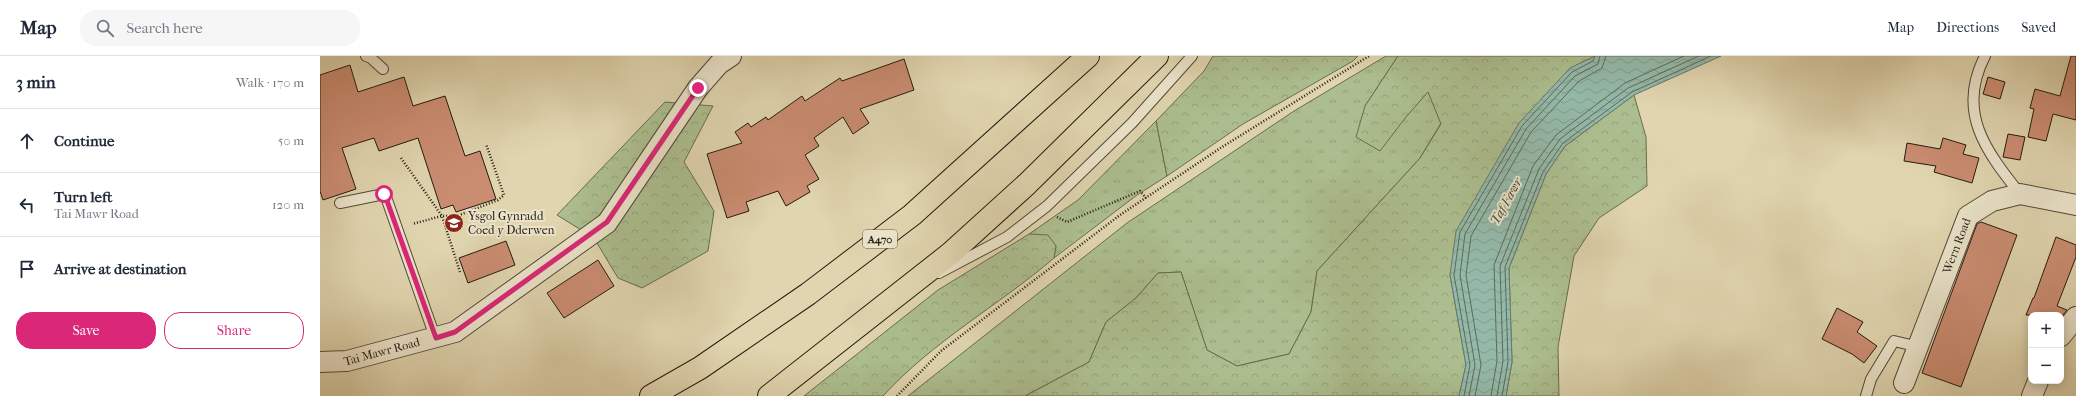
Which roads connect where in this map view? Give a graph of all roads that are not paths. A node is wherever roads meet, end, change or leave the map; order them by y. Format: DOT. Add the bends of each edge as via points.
graph roads {
  1 [pos="366,56"];
  2 [pos="731,56"];
  3 [pos="1088,56"];
  4 [pos="1157,56"];
  5 [pos="1192,56"];
  6 [pos="1984,56"];
  7 [pos="383,69"];
  8 [pos="2020,194"];
  9 [pos="340,203"];
  10 [pos="2076,205"];
  11 [pos="905,291"];
  12 [pos="2076,317"];
  13 [pos="2064,332"];
  14 [pos="436,338"];
  15 [pos="1919,346"];
  16 [pos="320,362"];
  17 [pos="1904,383"];
  18 [pos="2037,384"];
  19 [pos="651,396"];
  20 [pos="769,396"];
  21 [pos="1866,396"];
  22 [pos="2032,396"];
  1 -- 7 [label="lane"];
  2 -- 14 [label="street, Tai Mawr Road" via="719,64 698,88 607,222 455,332"];
  3 -- 19 [label="highway, A470" via="912,214 808,294 700,368"];
  4 -- 11 [label="highway" via="1027,184 951,254"];
  5 -- 11 [label="lane" via="1132,123 1047,206 1007,237"];
  6 -- 8 [label="lane" via="1974,91 1975,122 1979,134 2000,168"];
  8 -- 10 [label="street, Wern Road"];
  8 -- 15 [label="street, Wern Road" via="1992,201 1968,216"];
  9 -- 14 [label="lane" via="384,194"];
  11 -- 20 [label="highway"];
  12 -- 13 [label="street"];
  14 -- 16 [label="street, Tai Mawr Road" via="347,361"];
  15 -- 17 [label="street, Wern Road"];
  15 -- 21 [label="lane" via="1894,341 1871,379"];
  18 -- 22 [label="street"];
}
